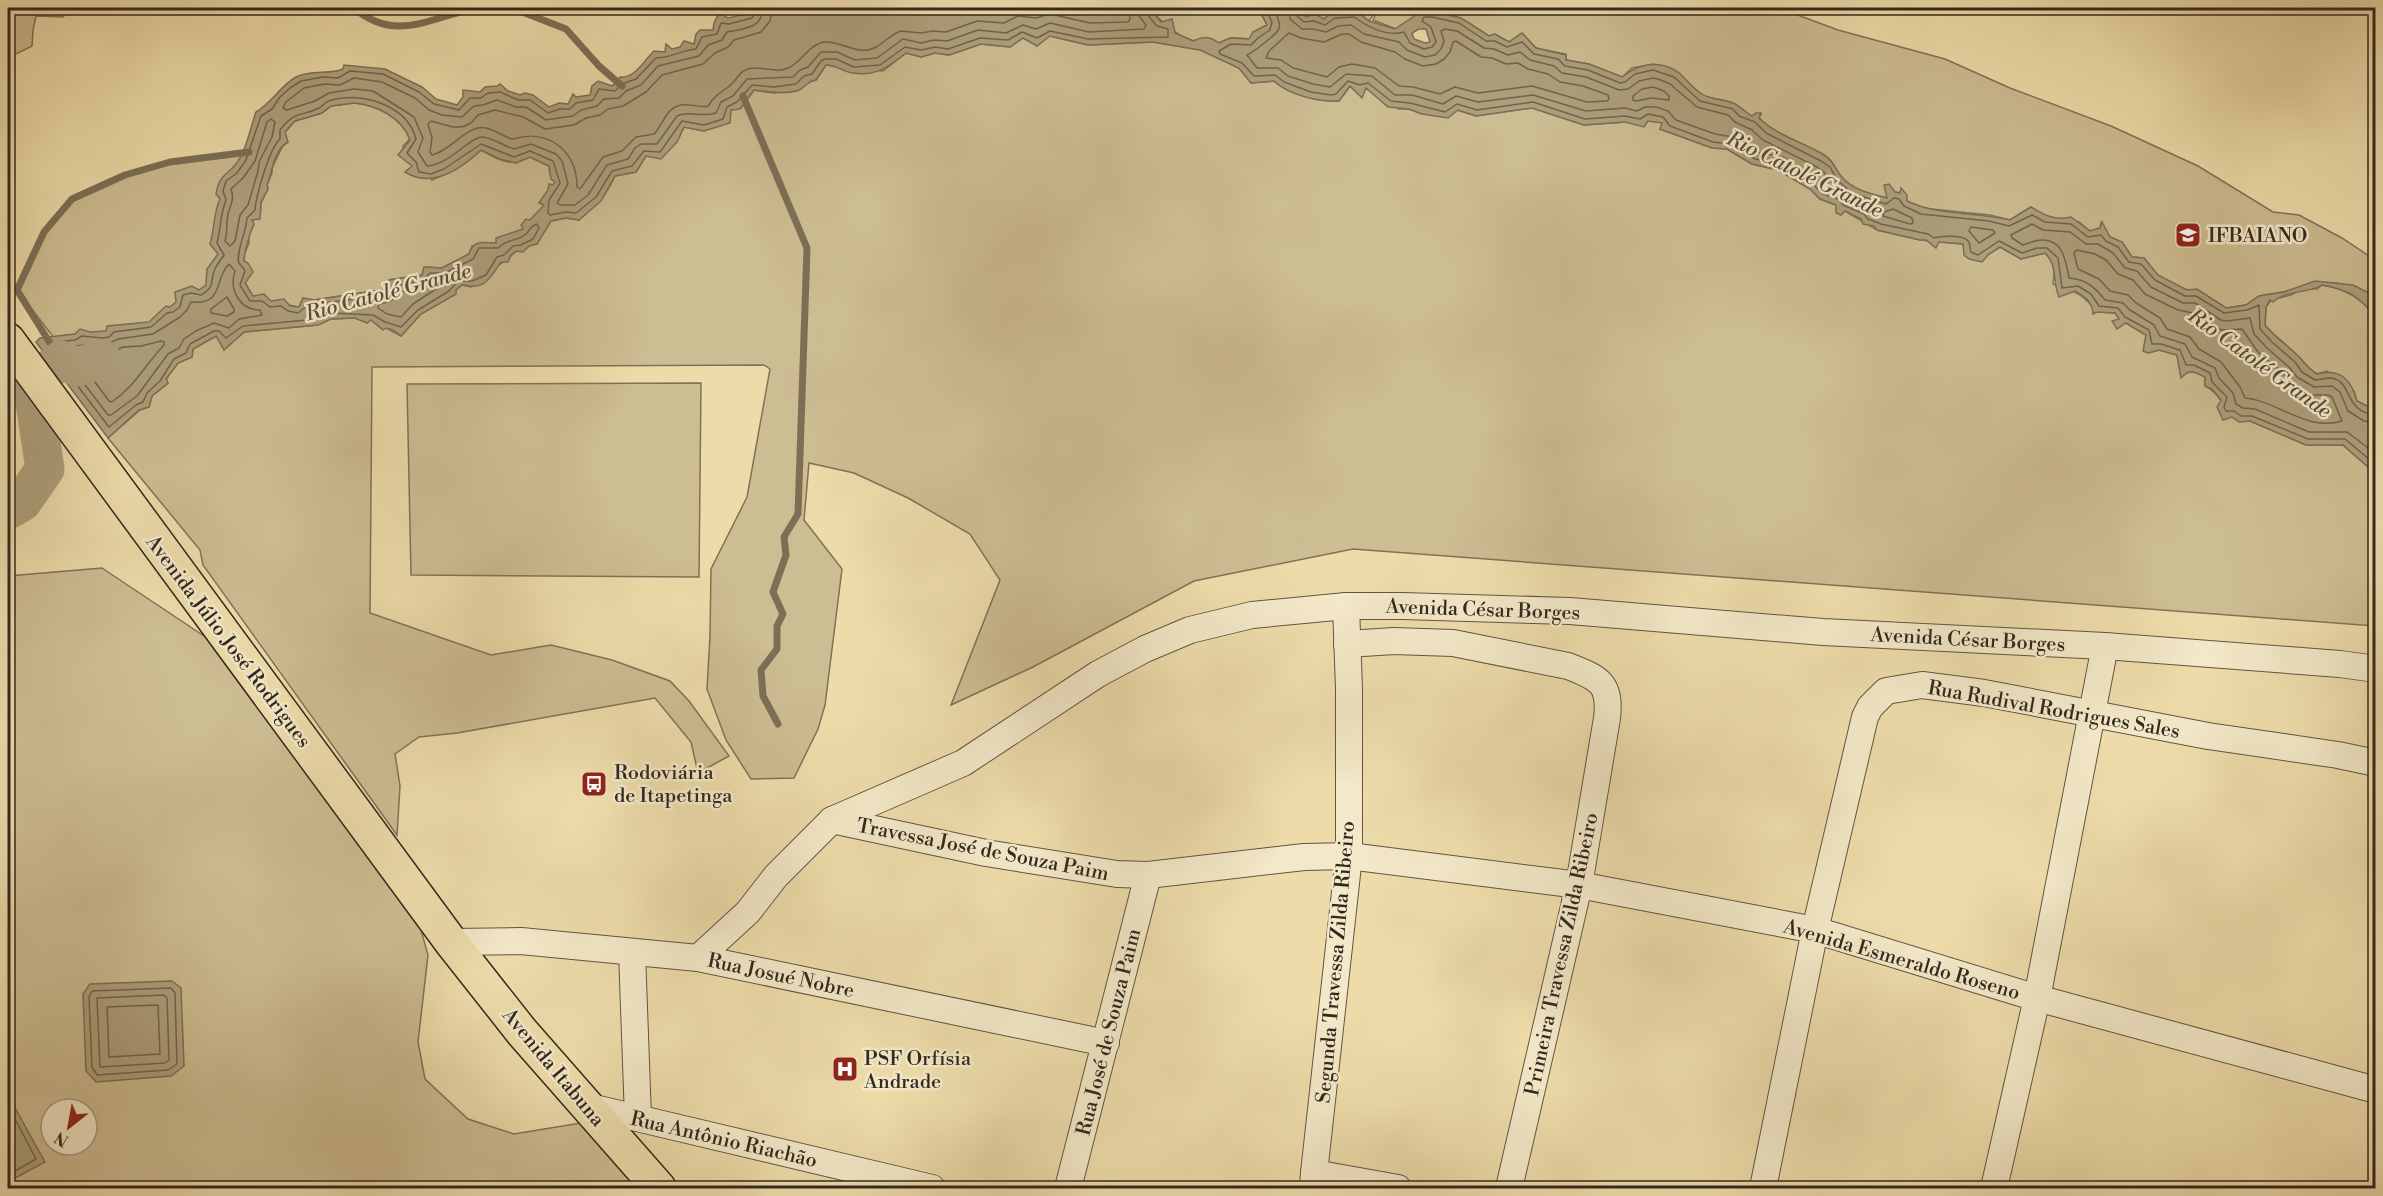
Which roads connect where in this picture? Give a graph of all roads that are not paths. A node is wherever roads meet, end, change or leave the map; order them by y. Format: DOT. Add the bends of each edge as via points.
graph roads {
  1 [pos="8,340"];
  2 [pos="1346,606"];
  3 [pos="1347,644"];
  4 [pos="2105,646"];
  5 [pos="2376,669"];
  6 [pos="2091,715"];
  7 [pos="2376,763"];
  8 [pos="832,820"];
  9 [pos="1349,856"];
  10 [pos="1148,875"];
  11 [pos="1579,885"];
  12 [pos="1815,930"];
  13 [pos="451,942"];
  14 [pos="632,952"];
  15 [pos="698,958"];
  16 [pos="2037,998"];
  17 [pos="1106,1043"];
  18 [pos="2376,1090"];
  19 [pos="586,1106"];
  20 [pos="638,1119"];
  21 [pos="1314,1181"];
  22 [pos="659,1188"];
  23 [pos="932,1188"];
  24 [pos="1068,1188"];
  25 [pos="1398,1188"];
  26 [pos="1509,1188"];
  27 [pos="1763,1188"];
  28 [pos="1994,1188"];
  1 -- 13 [label="main road, Avenida Júlio José Rodrigues"];
  2 -- 3 [label="street, Segunda Travessa Zilda Ribeiro"];
  2 -- 4 [label="street, Avenida César Borges" via="1570,611 1823,632"];
  2 -- 8 [label="street, Avenida César Borges" via="1252,615 1190,630 1098,674 963,763"];
  3 -- 9 [label="street, Segunda Travessa Zilda Ribeiro"];
  3 -- 11 [label="street, Primeira Travessa Zilda Ribeiro" via="1453,643 1569,666 1600,683 1607,691 1608,718"];
  4 -- 5 [label="street, Avenida César Borges"];
  4 -- 6 [label="street"];
  6 -- 7 [label="street, Rua Rudival Rodrigues Sales"];
  6 -- 12 [label="street, Rua Rudival Rodrigues Sales" via="1922,685 1886,692 1865,717"];
  6 -- 16 [label="street"];
  8 -- 10 [label="street, Travessa José de Souza Paim" via="986,854"];
  8 -- 15 [label="street, Avenida César Borges" via="776,876 748,912"];
  9 -- 10 [label="street, Travessa José de Souza Paim" via="1304,857"];
  9 -- 11 [label="street, Avenida Esmeraldo Roseno"];
  9 -- 21 [label="street, Segunda Travessa Zilda Ribeiro"];
  10 -- 17 [label="street, Rua José de Souza Paim"];
  11 -- 12 [label="street, Avenida Esmeraldo Roseno"];
  11 -- 26 [label="street, Primeira Travessa Zilda Ribeiro"];
  12 -- 16 [label="street, Avenida Esmeraldo Roseno"];
  12 -- 27 [label="street, Rua Rudival Rodrigues Sales"];
  13 -- 14 [label="street, Rua Josué Nobre" via="521,941"];
  13 -- 19 [label="main road, Avenida Itabuna"];
  14 -- 15 [label="street, Rua Josué Nobre"];
  14 -- 20 [label="street"];
  15 -- 17 [label="street, Rua Josué Nobre"];
  16 -- 18 [label="street, Avenida Esmeraldo Roseno"];
  16 -- 28 [label="street"];
  17 -- 24 [label="street, Rua José de Souza Paim"];
  19 -- 20 [label="street, Rua Antônio Riachão"];
  19 -- 22 [label="main road, Avenida Itabuna"];
  20 -- 23 [label="street, Rua Antônio Riachão"];
  21 -- 25 [label="street"];
}
